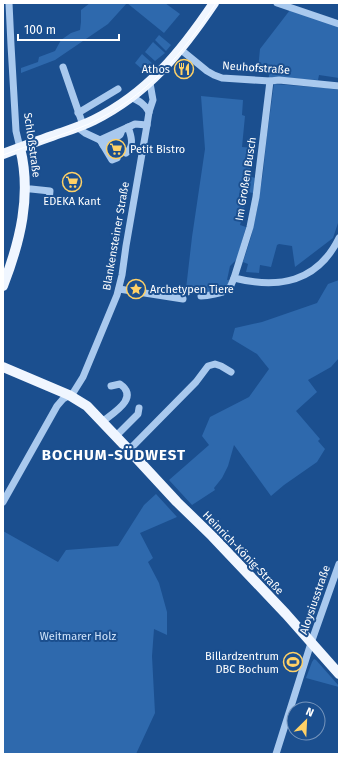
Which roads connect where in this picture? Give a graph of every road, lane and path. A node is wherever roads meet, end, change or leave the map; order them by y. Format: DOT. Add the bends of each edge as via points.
graph roads {
  1 [pos="9,3"];
  2 [pos="214,3"];
  3 [pos="277,3"];
  4 [pos="339,24"];
  5 [pos="180,49"];
  6 [pos="63,67"];
  7 [pos="270,81"];
  8 [pos="150,83"];
  9 [pos="339,86"];
  10 [pos="118,89"];
  11 [pos="132,97"];
  12 [pos="149,112"];
  13 [pos="78,113"];
  14 [pos="147,125"];
  15 [pos="80,126"];
  16 [pos="125,128"];
  17 [pos="99,141"];
  18 [pos="20,148"];
  19 [pos="126,153"];
  20 [pos="3,154"];
  21 [pos="115,159"];
  22 [pos="25,190"];
  23 [pos="48,201"];
  24 [pos="339,238"];
  25 [pos="234,278"];
  26 [pos="3,286"];
  27 [pos="119,289"];
  28 [pos="201,296"];
  29 [pos="183,299"];
  30 [pos="3,367"];
  31 [pos="231,372"];
  32 [pos="111,386"];
  33 [pos="69,395"];
  34 [pos="139,408"];
  35 [pos="102,422"];
  36 [pos="116,436"];
  37 [pos="129,450"];
  38 [pos="3,502"];
  39 [pos="339,564"];
  40 [pos="311,643"];
  41 [pos="339,674"];
  42 [pos="276,754"];
  1 -- 18 [label="street, Schloßstraße" via="16,136"];
  2 -- 5 [label="main road"];
  3 -- 4 [label="street"];
  5 -- 7 [label="street, Neuhofstraße" via="207,71 222,78"];
  5 -- 8 [label="main road"];
  6 -- 13 [label="street"];
  7 -- 9 [label="street, Neuhofstraße"];
  7 -- 25 [label="street, Im Großen Busch" via="256,197 248,235"];
  8 -- 11 [label="main road"];
  8 -- 12 [label="street, Blankensteiner Straße" via="153,100"];
  10 -- 13 [label="street"];
  11 -- 12 [label="street" via="144,104"];
  11 -- 15 [label="main road" via="114,110"];
  12 -- 14 [label="street, Blankensteiner Straße"];
  13 -- 15 [label="street"];
  14 -- 16 [label="street" via="135,124"];
  14 -- 27 [label="street, Blankensteiner Straße"];
  15 -- 17 [label="street" via="85,133"];
  15 -- 18 [label="main road"];
  16 -- 17 [label="street" via="117,128"];
  16 -- 19 [label="street" via="132,136 132,145"];
  17 -- 21 [label="street"];
  18 -- 20 [label="main road"];
  18 -- 22 [label="main road, Schloßstraße"];
  22 -- 23 [label="street" via="50,190"];
  22 -- 26 [label="main road, Schloßstraße" via="20,236"];
  24 -- 25 [label="street" via="323,261 296,279 262,283"];
  25 -- 28 [label="street, Im Großen Busch" via="228,290"];
  27 -- 29 [label="street"];
  27 -- 33 [label="street, Blankensteiner Straße" via="87,369 73,393"];
  30 -- 33 [label="main road, Heinrich-König-Straße"];
  31 -- 37 [label="street" via="215,364 208,366 196,382"];
  32 -- 35 [label="street" via="123,386 127,398 124,404"];
  33 -- 35 [label="main road, Heinrich-König-Straße" via="87,406"];
  33 -- 38 [label="street, Blankensteiner Straße" via="57,406"];
  34 -- 36 [label="street" via="138,414"];
  35 -- 36 [label="main road, Heinrich-König-Straße"];
  36 -- 37 [label="main road, Heinrich-König-Straße"];
  37 -- 40 [label="main road, Heinrich-König-Straße"];
  39 -- 40 [label="street, Aloysiusstraße"];
  40 -- 41 [label="main road, Heinrich-König-Straße"];
  40 -- 42 [label="street, Aloysiusstraße"];
}
